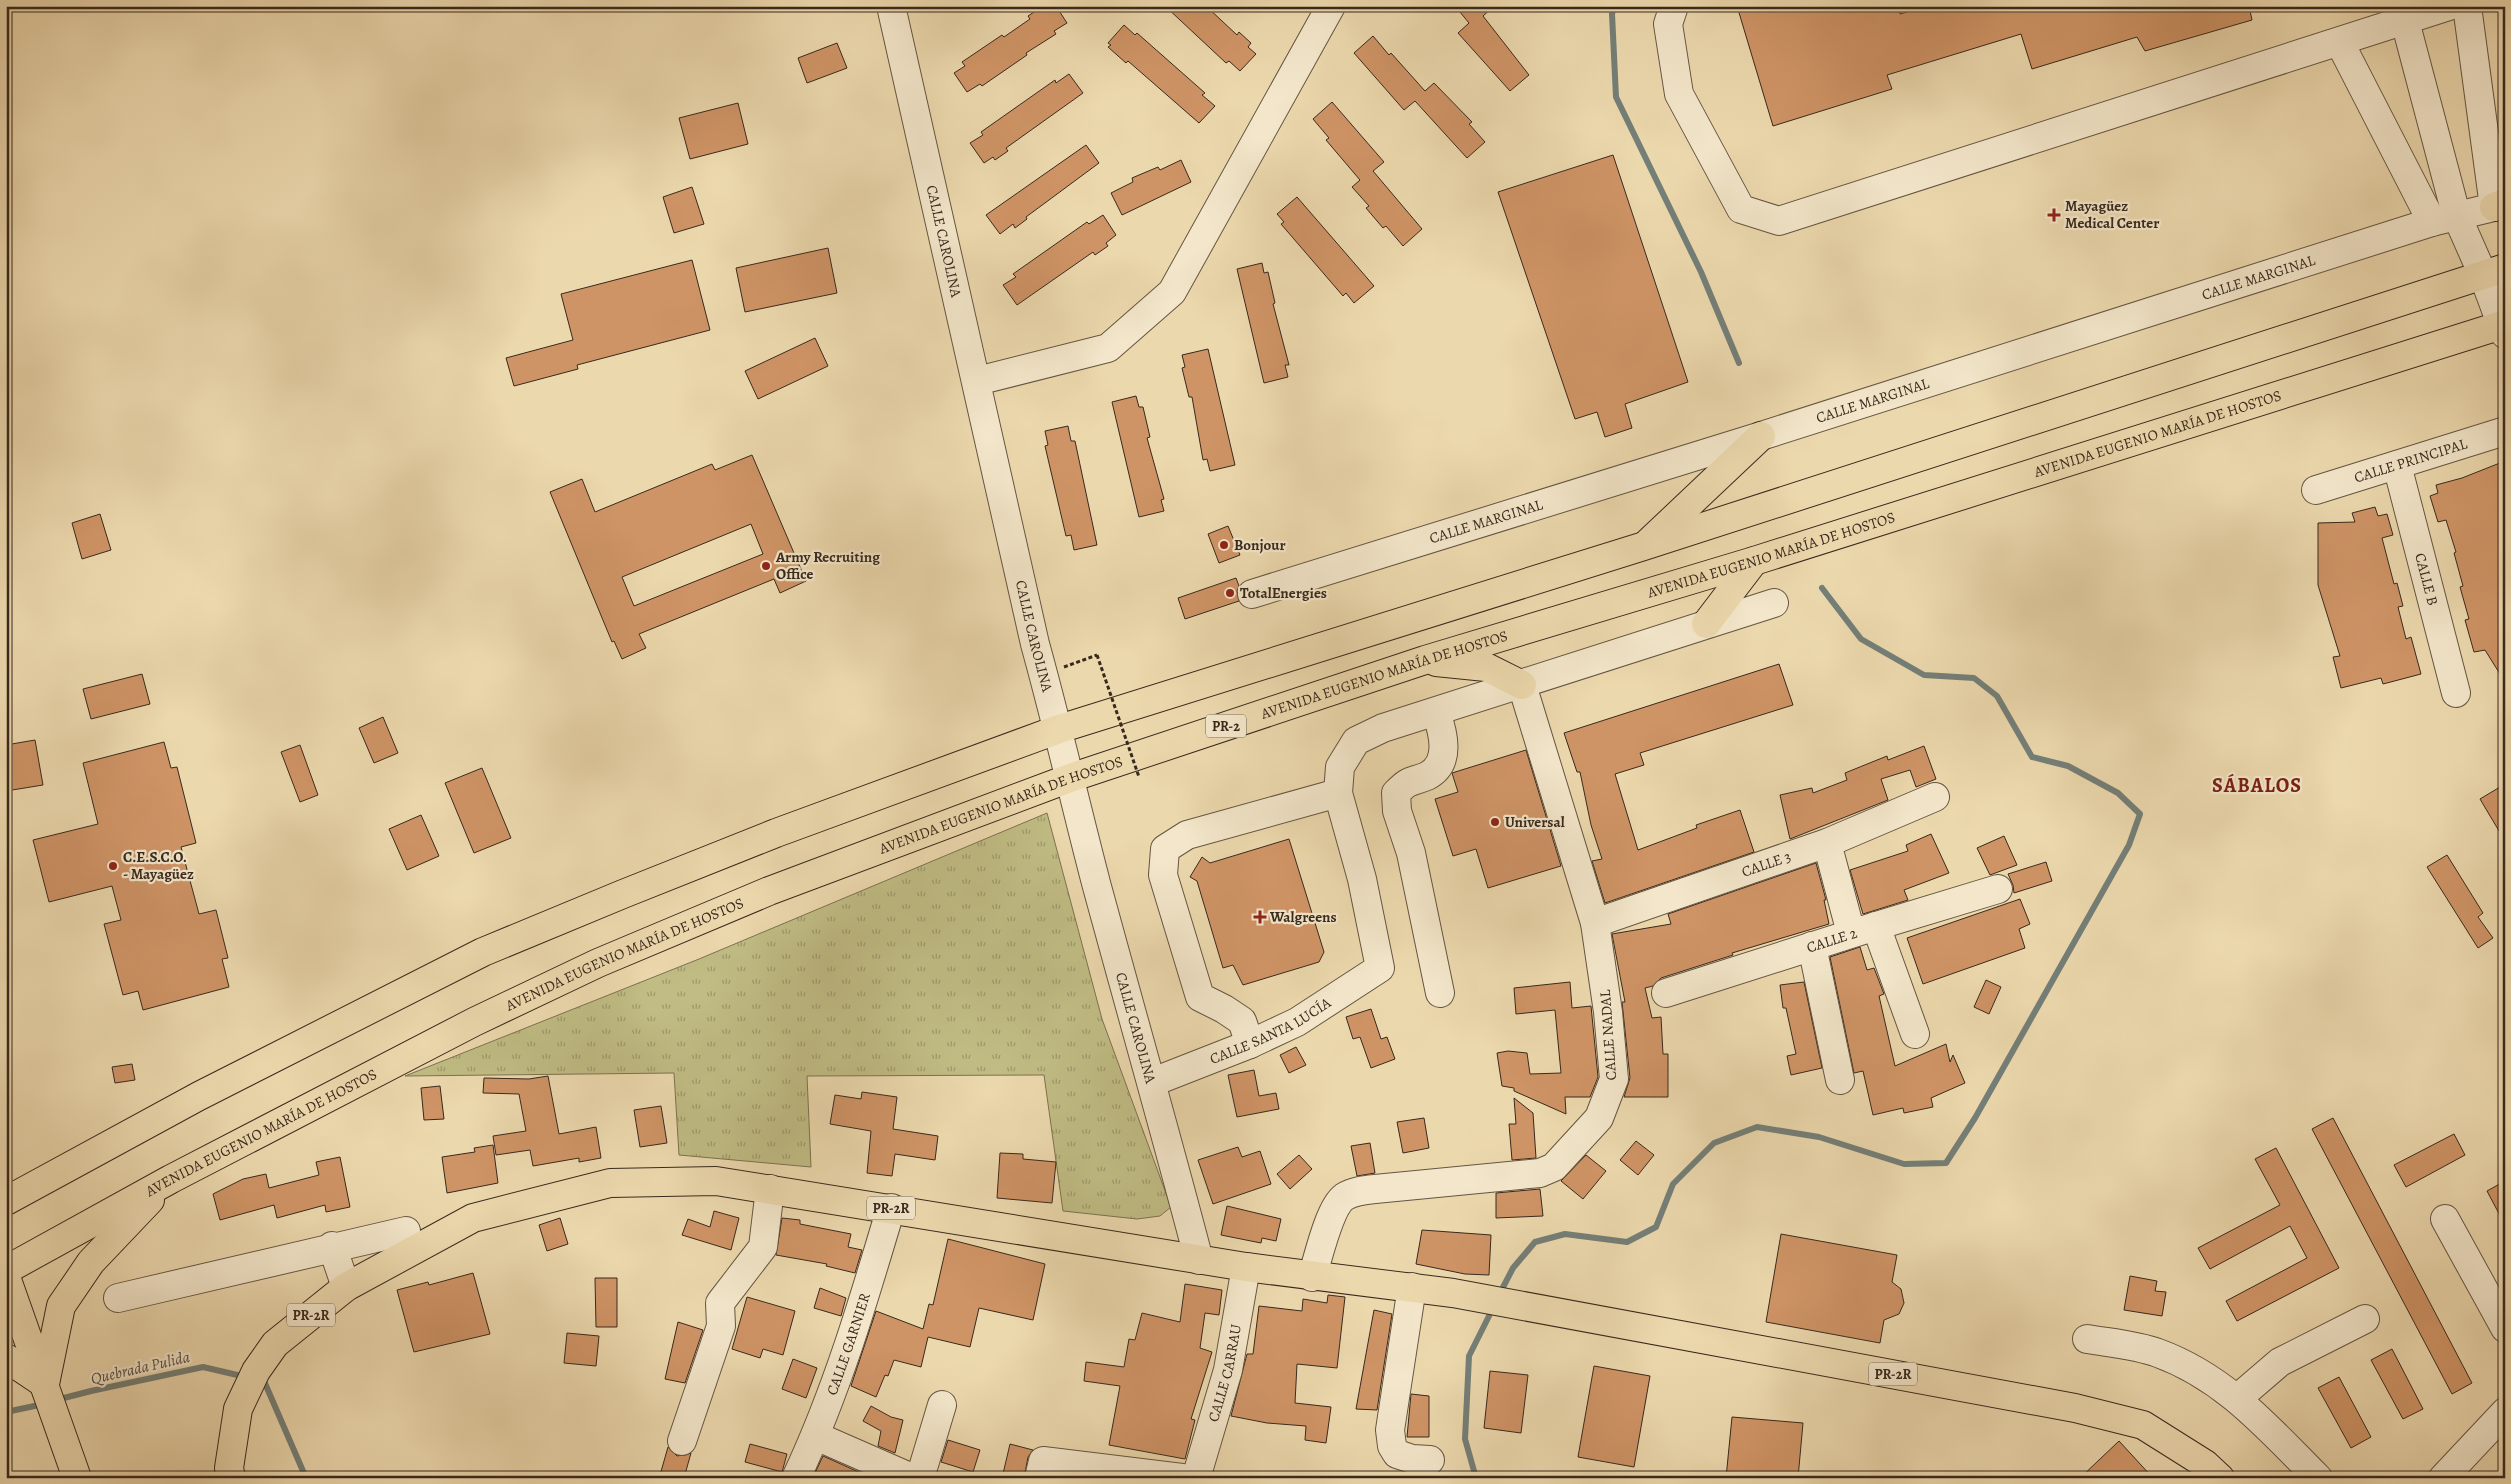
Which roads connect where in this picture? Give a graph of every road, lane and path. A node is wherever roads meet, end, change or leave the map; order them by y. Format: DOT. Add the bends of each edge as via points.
graph roads {
  1 [pos="891,6"];
  2 [pos="1331,6"];
  3 [pos="1674,6"];
  4 [pos="2448,6"];
  5 [pos="2467,6"];
  6 [pos="2405,21"];
  7 [pos="2340,42"];
  8 [pos="2499,205"];
  9 [pos="2444,218"];
  10 [pos="2494,272"];
  11 [pos="2504,328"];
  12 [pos="977,381"];
  13 [pos="2505,431"];
  14 [pos="1761,436"];
  15 [pos="2397,465"];
  16 [pos="2316,490"];
  17 [pos="1644,546"];
  18 [pos="1754,561"];
  19 [pos="1252,594"];
  20 [pos="1774,603"];
  21 [pos="1706,624"];
  22 [pos="1425,660"];
  23 [pos="1070,665"];
  24 [pos="1522,684"];
  25 [pos="2456,692"];
  26 [pos="1436,712"];
  27 [pos="1059,729"];
  28 [pos="1139,777"];
  29 [pos="1070,778"];
  30 [pos="1338,793"];
  31 [pos="1935,797"];
  32 [pos="1827,843"];
  33 [pos="1998,889"];
  34 [pos="1595,923"];
  35 [pos="1864,929"];
  36 [pos="1812,946"];
  37 [pos="1440,993"];
  38 [pos="1666,993"];
  39 [pos="1915,1034"];
  40 [pos="1250,1044"];
  41 [pos="1840,1080"];
  42 [pos="1152,1082"];
  43 [pos="171,1179"];
  44 [pos="770,1189"];
  45 [pos="6,1201"];
  46 [pos="891,1208"];
  47 [pos="2445,1219"];
  48 [pos="406,1231"];
  49 [pos="332,1246"];
  50 [pos="1199,1260"];
  51 [pos="1246,1267"];
  52 [pos="6,1270"];
  53 [pos="6,1277"];
  54 [pos="1312,1277"];
  55 [pos="346,1287"];
  56 [pos="1412,1287"];
  57 [pos="118,1298"];
  58 [pos="2364,1319"];
  59 [pos="2505,1328"];
  60 [pos="2087,1338"];
  61 [pos="6,1358"];
  62 [pos="46,1386"];
  63 [pos="2238,1398"];
  64 [pos="942,1405"];
  65 [pos="2505,1412"];
  66 [pos="816,1436"];
  67 [pos="682,1441"];
  68 [pos="1430,1460"];
  69 [pos="77,1478"];
  70 [pos="231,1478"];
  71 [pos="796,1478"];
  72 [pos="912,1478"];
  73 [pos="920,1478"];
  74 [pos="1039,1478"];
  75 [pos="1182,1478"];
  76 [pos="1196,1478"];
  77 [pos="2220,1478"];
  78 [pos="2318,1478"];
  79 [pos="2443,1478"];
  1 -- 12 [label="street, CALLE CAROLINA"];
  2 -- 12 [label="street" via="1172,292 1108,348"];
  3 -- 7 [label="street" via="1668,24 1679,94 1741,209 1779,221"];
  4 -- 6 [label="street"];
  5 -- 8 [label="street"];
  6 -- 7 [label="street"];
  6 -- 9 [label="street"];
  7 -- 9 [label="street"];
  8 -- 9 [label="street, CALLE MARGINAL"];
  9 -- 10 [label="street"];
  9 -- 14 [label="street, CALLE MARGINAL"];
  10 -- 11 [label="street"];
  10 -- 17 [label="main road"];
  11 -- 18 [label="main road, AVENIDA EUGENIO MARÍA DE HOSTOS / PR-2"];
  12 -- 27 [label="street, CALLE CAROLINA" via="1035,644"];
  13 -- 15 [label="street, CALLE PRINCIPAL"];
  14 -- 17 [label="main road"];
  14 -- 19 [label="street, CALLE MARGINAL"];
  15 -- 16 [label="street, CALLE PRINCIPAL"];
  15 -- 25 [label="street, CALLE B"];
  17 -- 27 [label="main road"];
  18 -- 21 [label="main road"];
  18 -- 22 [label="main road, AVENIDA EUGENIO MARÍA DE HOSTOS / PR-2"];
  20 -- 21 [label="street"];
  21 -- 24 [label="street"];
  22 -- 24 [label="main road" via="1486,667"];
  22 -- 29 [label="main road, AVENIDA EUGENIO MARÍA DE HOSTOS / PR-2"];
  23 -- 28 [label="path, bridge" via="1096,655"];
  24 -- 26 [label="street"];
  24 -- 34 [label="street, CALLE NADAL"];
  26 -- 30 [label="street" via="1384,728 1356,741 1340,767"];
  26 -- 37 [label="street" via="1444,736 1442,759 1428,775 1408,781 1396,793 1397,811 1411,853"];
  27 -- 29 [label="street, CALLE CAROLINA"];
  27 -- 45 [label="main road" via="776,833 483,952 200,1096"];
  29 -- 42 [label="street, CALLE CAROLINA"];
  29 -- 43 [label="main road, AVENIDA EUGENIO MARÍA DE HOSTOS / PR-2" via="769,891 598,963 474,1022"];
  30 -- 40 [label="street, CALLE SANTA LUCÍA" via="1362,879 1380,968 1296,1022"];
  30 -- 40 [label="street" via="1187,835 1165,849 1163,875 1200,997 1242,1021"];
  31 -- 32 [label="street, CALLE 3"];
  32 -- 34 [label="street, CALLE 3"];
  32 -- 35 [label="street"];
  33 -- 35 [label="street, CALLE 2"];
  34 -- 54 [label="street, CALLE NADAL" via="1614,1079 1599,1118 1554,1167 1540,1173 1357,1191 1343,1198 1326,1228"];
  35 -- 36 [label="street, CALLE 2"];
  35 -- 39 [label="street"];
  36 -- 38 [label="street, CALLE 2"];
  36 -- 41 [label="street"];
  40 -- 42 [label="street, CALLE SANTA LUCÍA"];
  42 -- 50 [label="street, CALLE CAROLINA"];
  43 -- 52 [label="main road, AVENIDA EUGENIO MARÍA DE HOSTOS / PR-2"];
  43 -- 62 [label="main road" via="91,1262 61,1306"];
  44 -- 46 [label="main road, PR-2R"];
  44 -- 55 [label="main road, PR-2R" via="716,1181 610,1183 473,1218"];
  44 -- 67 [label="street" via="763,1247 720,1303 721,1326"];
  46 -- 50 [label="main road, PR-2R"];
  46 -- 66 [label="street, CALLE GARNIER" via="856,1324"];
  47 -- 59 [label="street"];
  48 -- 49 [label="street"];
  49 -- 55 [label="street"];
  49 -- 57 [label="street"];
  50 -- 51 [label="main road, PR-2R"];
  51 -- 54 [label="main road, PR-2R"];
  51 -- 76 [label="street, CALLE CARRAU" via="1228,1370"];
  53 -- 62 [label="main road"];
  54 -- 56 [label="main road, PR-2R"];
  55 -- 70 [label="main road, PR-2R" via="275,1344 256,1370 238,1409 229,1468"];
  56 -- 68 [label="street" via="1390,1430 1392,1446 1397,1454"];
  56 -- 77 [label="main road, PR-2R" via="1550,1309 2085,1410 2143,1425 2206,1464"];
  58 -- 63 [label="street" via="2280,1362"];
  60 -- 63 [label="street" via="2156,1352 2205,1375"];
  61 -- 62 [label="main road"];
  62 -- 69 [label="main road"];
  63 -- 78 [label="street"];
  64 -- 73 [label="street"];
  65 -- 79 [label="street"];
  66 -- 71 [label="street, CALLE GARNIER"];
  66 -- 72 [label="street"];
  74 -- 75 [label="street" via="1043,1461"];
}
